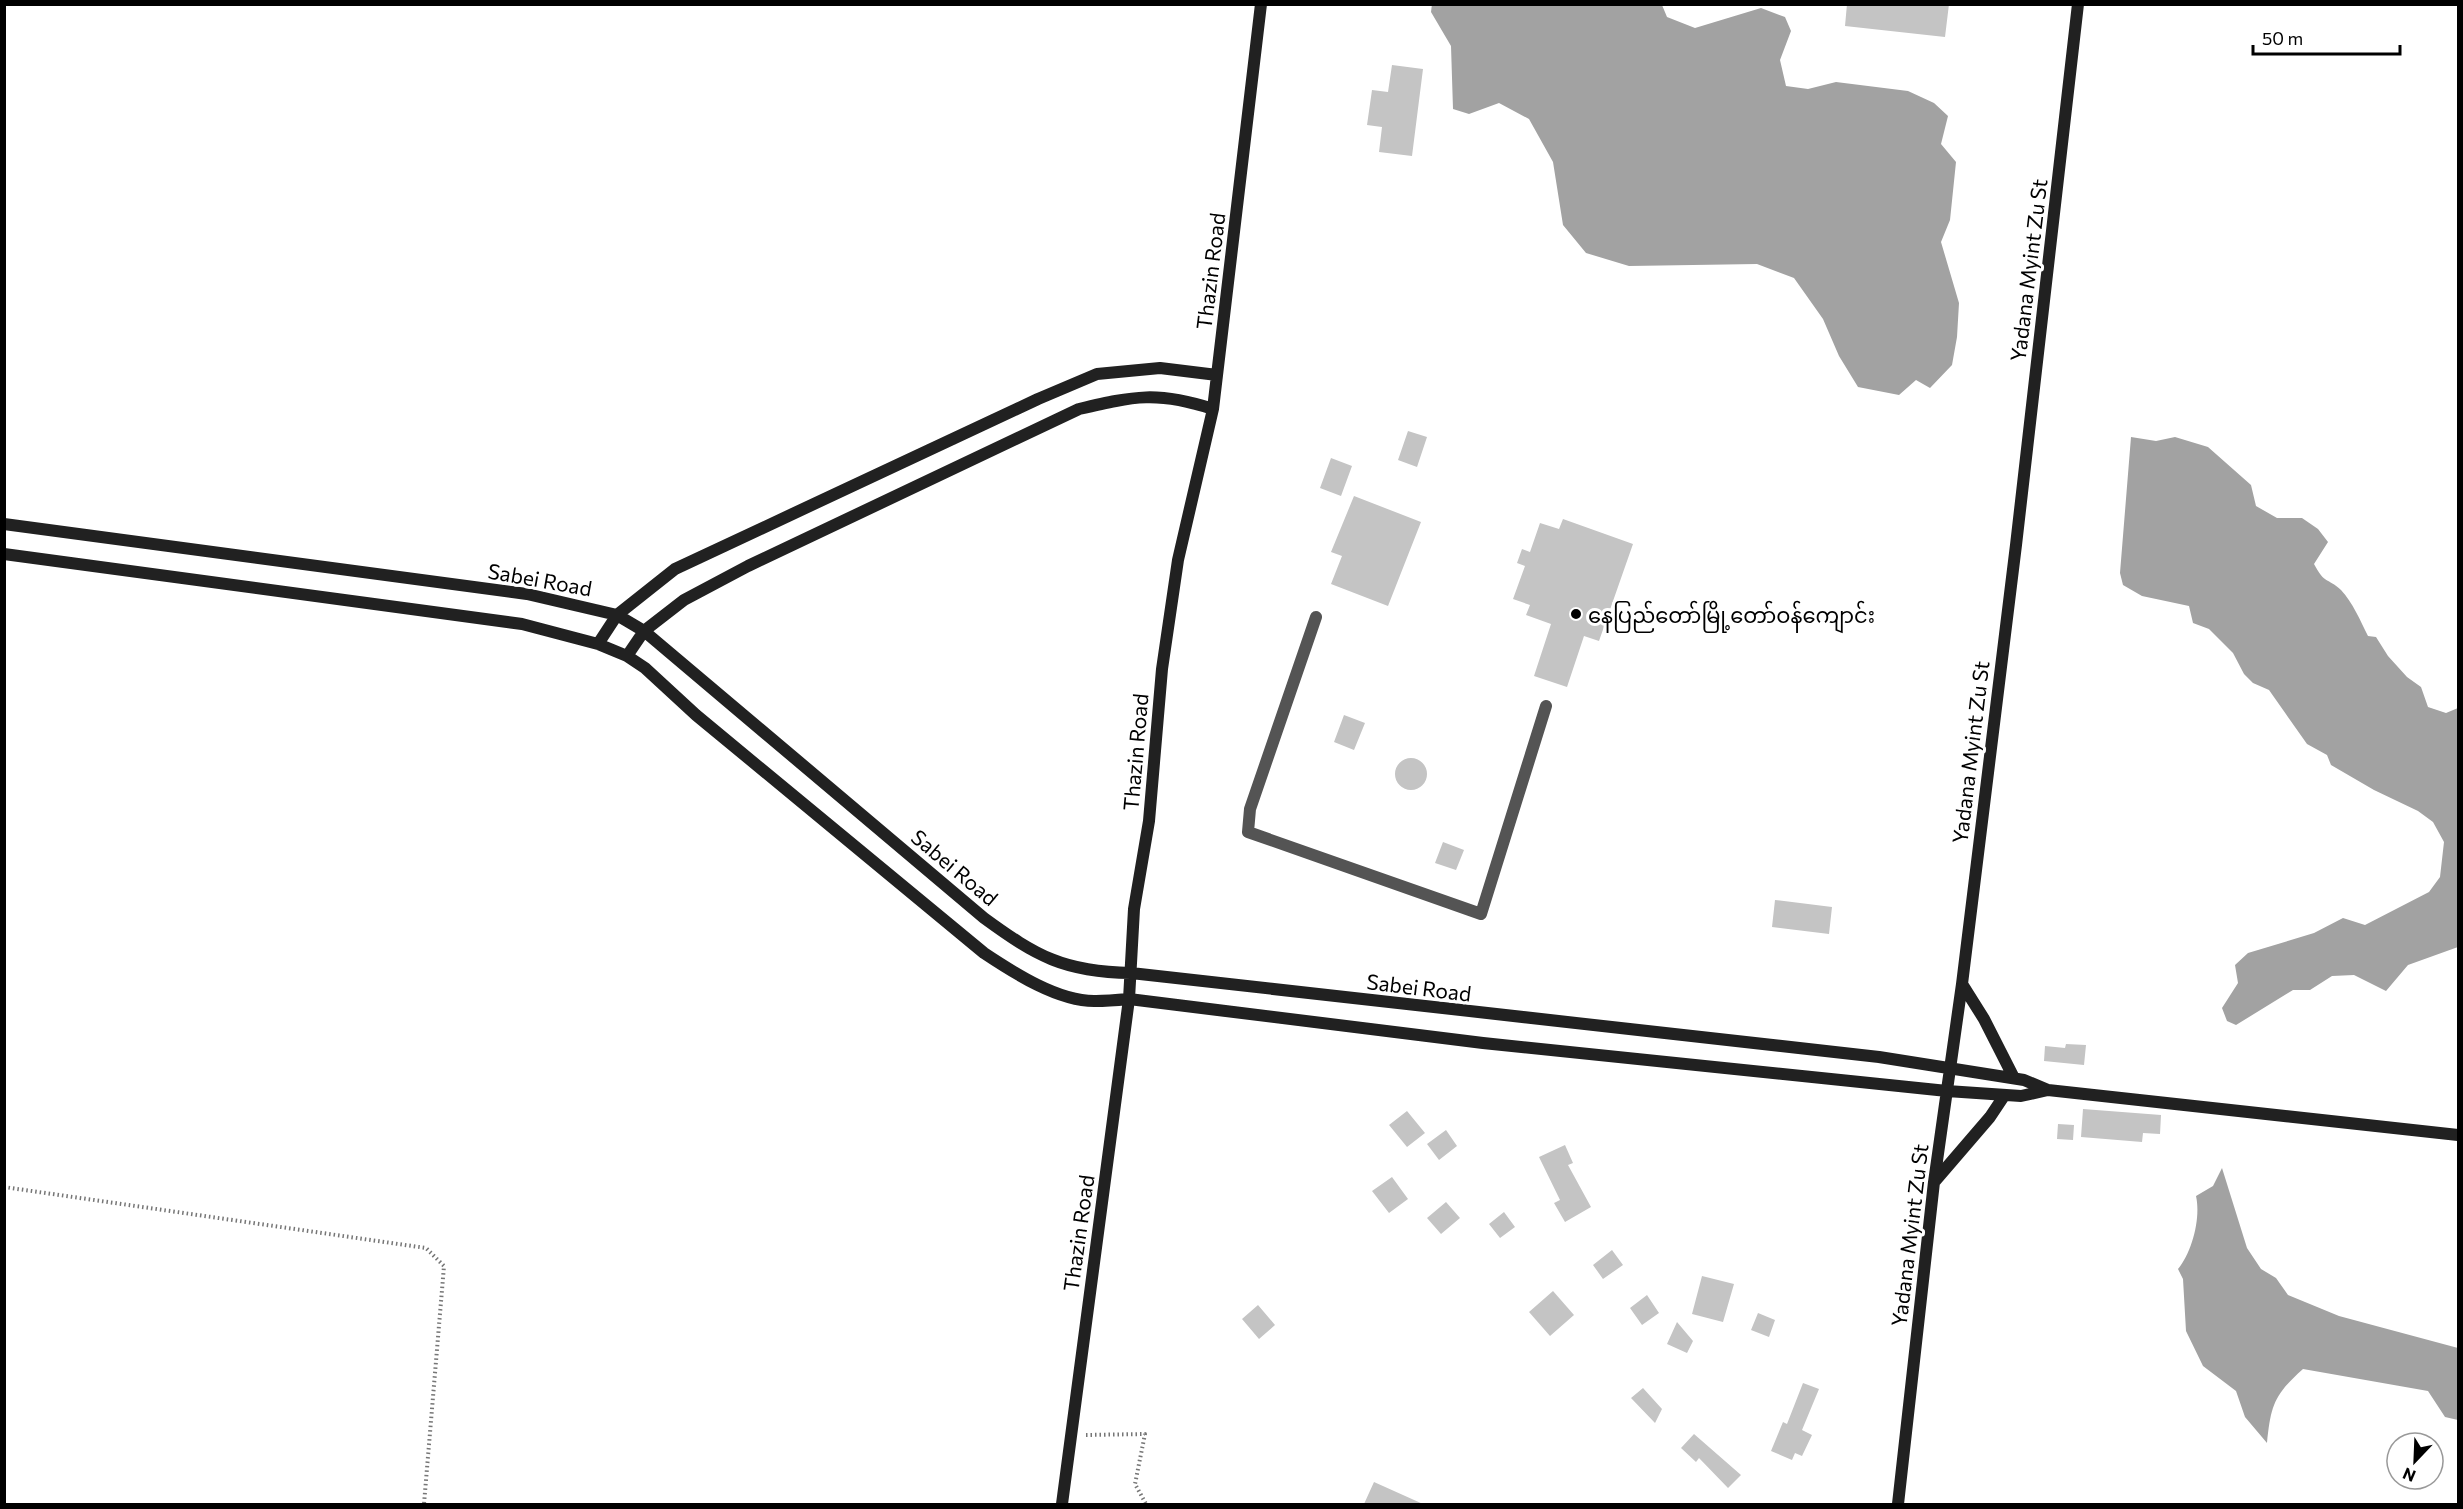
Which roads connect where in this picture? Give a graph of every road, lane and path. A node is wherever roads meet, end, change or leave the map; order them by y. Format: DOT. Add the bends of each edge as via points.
graph roads {
  1 [pos="1261,4"];
  2 [pos="2078,4"];
  3 [pos="1217,375"];
  4 [pos="1212,409"];
  5 [pos="4,524"];
  6 [pos="4,554"];
  7 [pos="617,615"];
  8 [pos="1316,616"];
  9 [pos="644,631"];
  10 [pos="598,644"];
  11 [pos="627,656"];
  12 [pos="4,696"];
  13 [pos="1546,706"];
  14 [pos="4,716"];
  15 [pos="1131,973"];
  16 [pos="1962,984"];
  17 [pos="1129,999"];
  18 [pos="1950,1067"];
  19 [pos="2014,1078"];
  20 [pos="2048,1090"];
  21 [pos="1947,1091"];
  22 [pos="2004,1096"];
  23 [pos="2458,1135"];
  24 [pos="1934,1182"];
  25 [pos="4,1188"];
  26 [pos="1071,1436"];
  27 [pos="424,1504"];
  28 [pos="1062,1504"];
  29 [pos="1146,1504"];
  30 [pos="1898,1504"];
  1 -- 3 [label="street, Thazin Road"];
  2 -- 16 [label="street, Yadana Myint Zu St"];
  3 -- 4 [label="street, Thazin Road"];
  3 -- 7 [label="street" via="1160,368 1097,374 675,569"];
  4 -- 9 [label="street" via="1181,399 1136,396 1079,409 748,566 684,600"];
  4 -- 15 [label="street, Thazin Road" via="1178,560 1162,669 1149,821 1134,909"];
  5 -- 7 [label="street, Sabei Road" via="527,594"];
  6 -- 10 [label="street" via="522,624"];
  7 -- 9 [label="street, Sabei Road"];
  7 -- 10 [label="street"];
  8 -- 13 [label="lane" via="1250,809 1248,832 1481,914"];
  9 -- 11 [label="street"];
  9 -- 15 [label="street, Sabei Road" via="984,918 1022,945 1058,964 1097,973"];
  10 -- 11 [label="street"];
  11 -- 17 [label="street" via="984,953 1026,981 1060,993 1094,1002"];
  12 -- 14 [label="path"];
  15 -- 17 [label="street, Thazin Road"];
  15 -- 18 [label="street, Sabei Road"];
  16 -- 18 [label="street, Yadana Myint Zu St"];
  16 -- 19 [label="street"];
  17 -- 21 [label="street" via="1483,1043"];
  17 -- 26 [label="street, Thazin Road"];
  18 -- 19 [label="street, Sabei Road"];
  18 -- 21 [label="street, Yadana Myint Zu St"];
  19 -- 20 [label="street, Sabei Road"];
  20 -- 22 [label="street"];
  20 -- 23 [label="street"];
  21 -- 22 [label="street"];
  21 -- 24 [label="street, Yadana Myint Zu St"];
  22 -- 24 [label="street"];
  24 -- 30 [label="street, Yadana Myint Zu St"];
  25 -- 27 [label="path" via="426,1248 444,1266"];
  26 -- 28 [label="street, Thazin Road"];
  26 -- 29 [label="path" via="1145,1434 1135,1484"];
}
